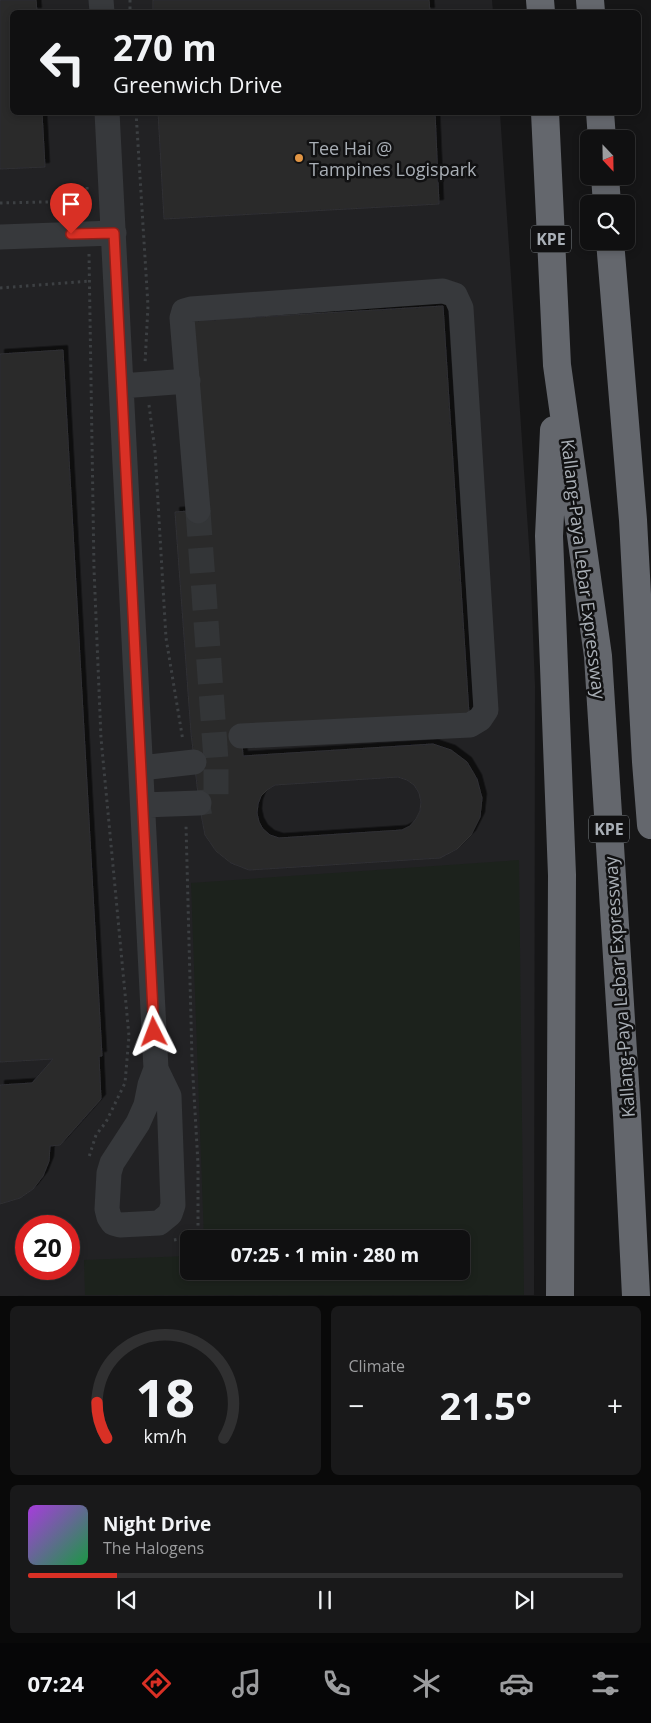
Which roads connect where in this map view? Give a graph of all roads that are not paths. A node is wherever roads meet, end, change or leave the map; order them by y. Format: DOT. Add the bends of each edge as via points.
graph roads {
  1 [pos="107,115"];
  2 [pos="545,115"];
  3 [pos="600,115"];
  4 [pos="601,130"];
  5 [pos="114,233"];
  6 [pos="0,237"];
  7 [pos="611,250"];
  8 [pos="557,366"];
  9 [pos="188,381"];
  10 [pos="133,385"];
  11 [pos="198,511"];
  12 [pos="241,736"];
  13 [pos="190,763"];
  14 [pos="141,768"];
  15 [pos="192,804"];
  16 [pos="143,806"];
  17 [pos="651,825"];
  18 [pos="156,1069"];
  19 [pos="560,1296"];
  20 [pos="636,1296"];
  1 -- 5 [label="lane"];
  2 -- 8 [label="highway, Kallang-Paya Lebar Expressway / KPE"];
  3 -- 4 [label="highway"];
  5 -- 6 [label="lane"];
  5 -- 10 [label="lane"];
  7 -- 17 [label="highway, KPE" via="633,520"];
  8 -- 19 [label="highway" via="549,536 562,875"];
  8 -- 20 [label="highway, Kallang-Paya Lebar Expressway / KPE" via="598,656"];
  9 -- 10 [label="lane"];
  9 -- 11 [label="lane"];
  9 -- 12 [label="lane" via="182,318 184,312 191,308 443,291 455,295 461,308 486,710 470,725"];
  10 -- 14 [label="lane"];
  13 -- 14 [label="lane"];
  14 -- 16 [label="lane"];
  15 -- 16 [label="lane"];
  16 -- 18 [label="lane"];
  18 -- 18 [label="lane" via="169,1096 173,1205 170,1214 159,1223 120,1225 113,1222 107,1209 109,1173 146,1106"];
}
